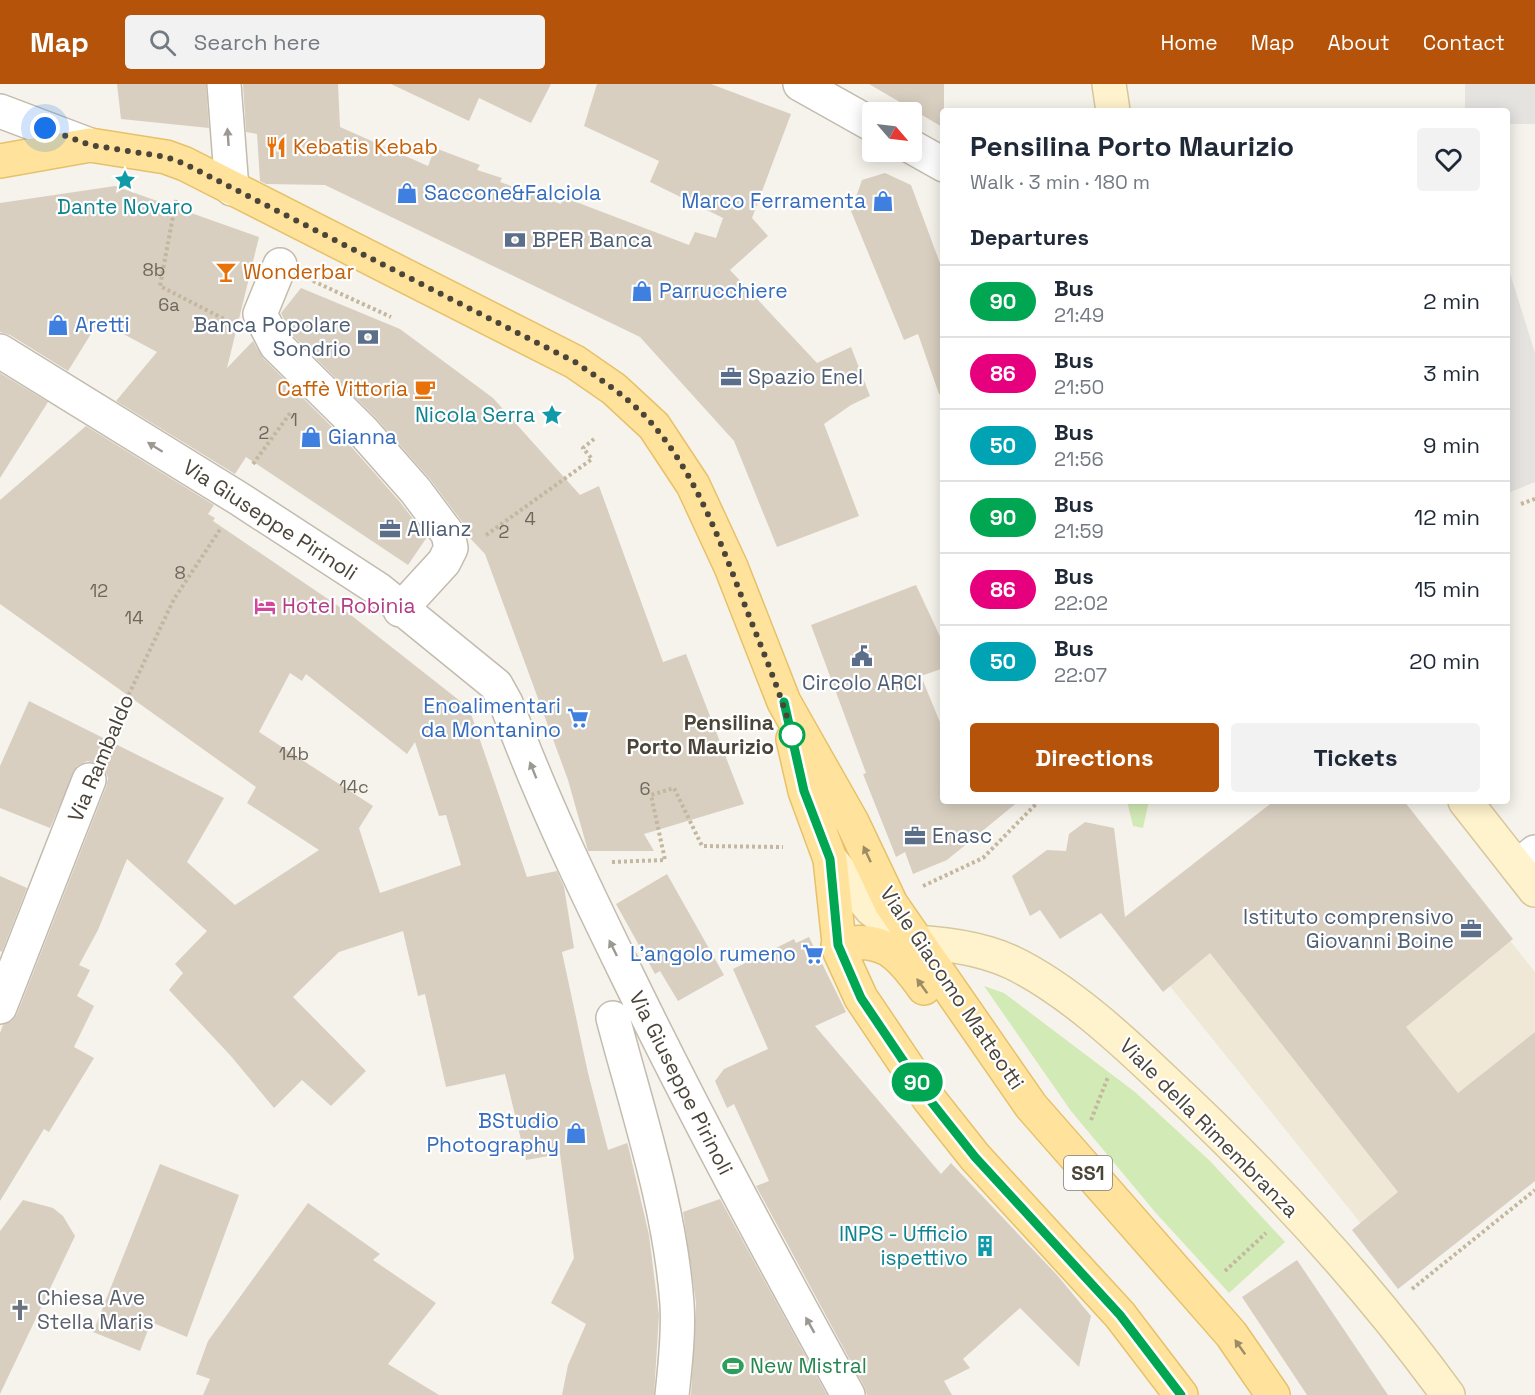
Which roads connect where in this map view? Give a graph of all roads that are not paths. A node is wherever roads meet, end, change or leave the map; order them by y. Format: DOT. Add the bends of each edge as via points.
graph roads {
  1 [pos="224,84"];
  2 [pos="801,84"];
  3 [pos="1109,84"];
  4 [pos="1113,108"];
  5 [pos="0,111"];
  6 [pos="862,119"];
  7 [pos="90,145"];
  8 [pos="922,153"];
  9 [pos="0,161"];
  10 [pos="940,163"];
  11 [pos="232,189"];
  12 [pos="280,265"];
  13 [pos="0,351"];
  14 [pos="400,610"];
  15 [pos="784,702"];
  16 [pos="89,780"];
  17 [pos="1468,804"];
  18 [pos="830,859"];
  19 [pos="1529,870"];
  20 [pos="915,942"];
  21 [pos="873,943"];
  22 [pos="838,945"];
  23 [pos="0,1007"];
  24 [pos="613,1018"];
  25 [pos="1099,1186"];
  26 [pos="672,1395"];
  27 [pos="848,1395"];
  28 [pos="1181,1395"];
  29 [pos="1274,1395"];
  30 [pos="1448,1395"];
  11 -- 1 [label="street, one-way"];
  2 -- 6 [label="street"];
  3 -- 4 [label="street"];
  5 -- 7 [label="street"];
  7 -- 9 [label="main road, SS1"];
  7 -- 11 [label="main road, Viale Giacomo Matteotti / SS1" via="166,157"];
  8 -- 10 [label="street"];
  11 -- 15 [label="main road, Viale Giacomo Matteotti / SS1" via="575,362 640,410 670,447 693,485 731,567"];
  12 -- 14 [label="street" via="260,314 276,345 315,380 415,490 448,534 451,548 444,562"];
  14 -- 13 [label="street, Via Giuseppe Pirinoli, one-way" via="378,589 238,498"];
  27 -- 14 [label="street, Via Giuseppe Pirinoli, one-way" via="736,1192 572,863 507,704 484,674"];
  15 -- 18 [label="main road, SS1" via="804,791"];
  20 -- 15 [label="main road, Viale Giacomo Matteotti / SS1, one-way"];
  16 -- 23 [label="street, Via Rambaldo"];
  17 -- 19 [label="street"];
  18 -- 20 [label="street" via="871,909"];
  18 -- 22 [label="main road, SS1"];
  20 -- 21 [label="street, Viale della Rimembranza"];
  20 -- 25 [label="main road, Viale Giacomo Matteotti / SS1" via="940,972 975,1029 1031,1106"];
  20 -- 30 [label="street, Viale della Rimembranza" via="952,945 1009,961 1036,975 1121,1040 1217,1130 1363,1285"];
  21 -- 22 [label="main road"];
  25 -- 21 [label="main road, one-way" via="1000,1094 897,954"];
  22 -- 28 [label="main road, SS1" via="861,998 929,1099 975,1157 1120,1315"];
  24 -- 26 [label="street" via="658,1183 669,1248 677,1305"];
  29 -- 25 [label="main road, Viale Giacomo Matteotti / SS1, one-way" via="1231,1334"];
}
